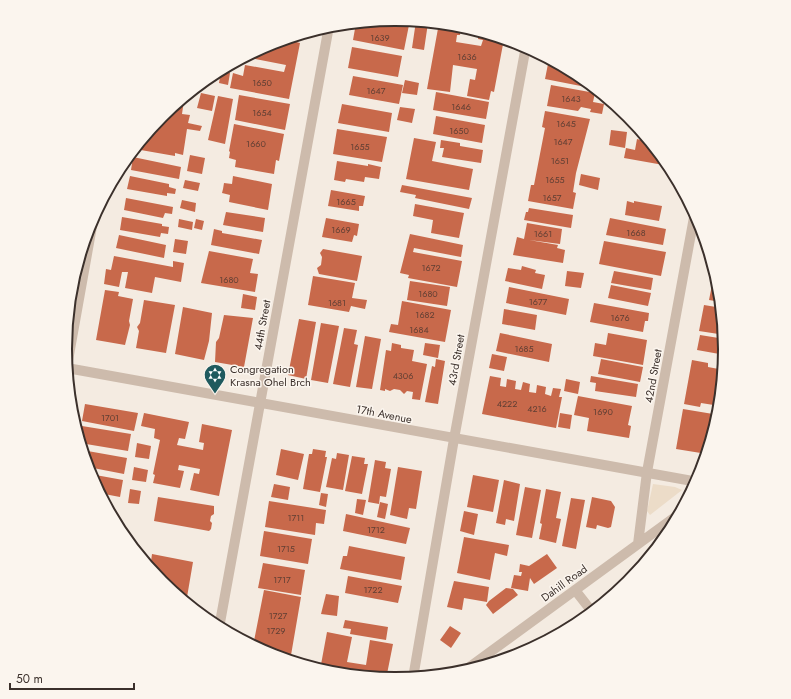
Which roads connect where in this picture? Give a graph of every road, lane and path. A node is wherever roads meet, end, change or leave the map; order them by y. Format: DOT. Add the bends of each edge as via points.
graph roads {
  1 [pos="329,33"];
  2 [pos="525,53"];
  3 [pos="693,223"];
  4 [pos="88,250"];
  5 [pos="73,335"];
  6 [pos="73,368"];
  7 [pos="260,402"];
  8 [pos="454,439"];
  9 [pos="647,472"];
  10 [pos="691,481"];
  11 [pos="669,521"];
  12 [pos="638,544"];
  13 [pos="575,590"];
  14 [pos="589,608"];
  15 [pos="220,621"];
  16 [pos="475,663"];
  17 [pos="414,672"];
  1 -- 7 [label="street, 44th Street"];
  2 -- 8 [label="street, 43rd Street"];
  3 -- 9 [label="street, 42nd Street"];
  4 -- 5 [label="street"];
  6 -- 7 [label="street, 17th Avenue"];
  7 -- 8 [label="street, 17th Avenue"];
  7 -- 15 [label="street, 44th Street"];
  8 -- 9 [label="street, 17th Avenue"];
  8 -- 17 [label="street, 43rd Street"];
  9 -- 10 [label="street, 17th Avenue"];
  9 -- 12 [label="street, 42nd Street"];
  11 -- 12 [label="street, Dahill Road"];
  12 -- 13 [label="street, Dahill Road"];
  13 -- 14 [label="street"];
  13 -- 16 [label="street, Dahill Road"];
}
